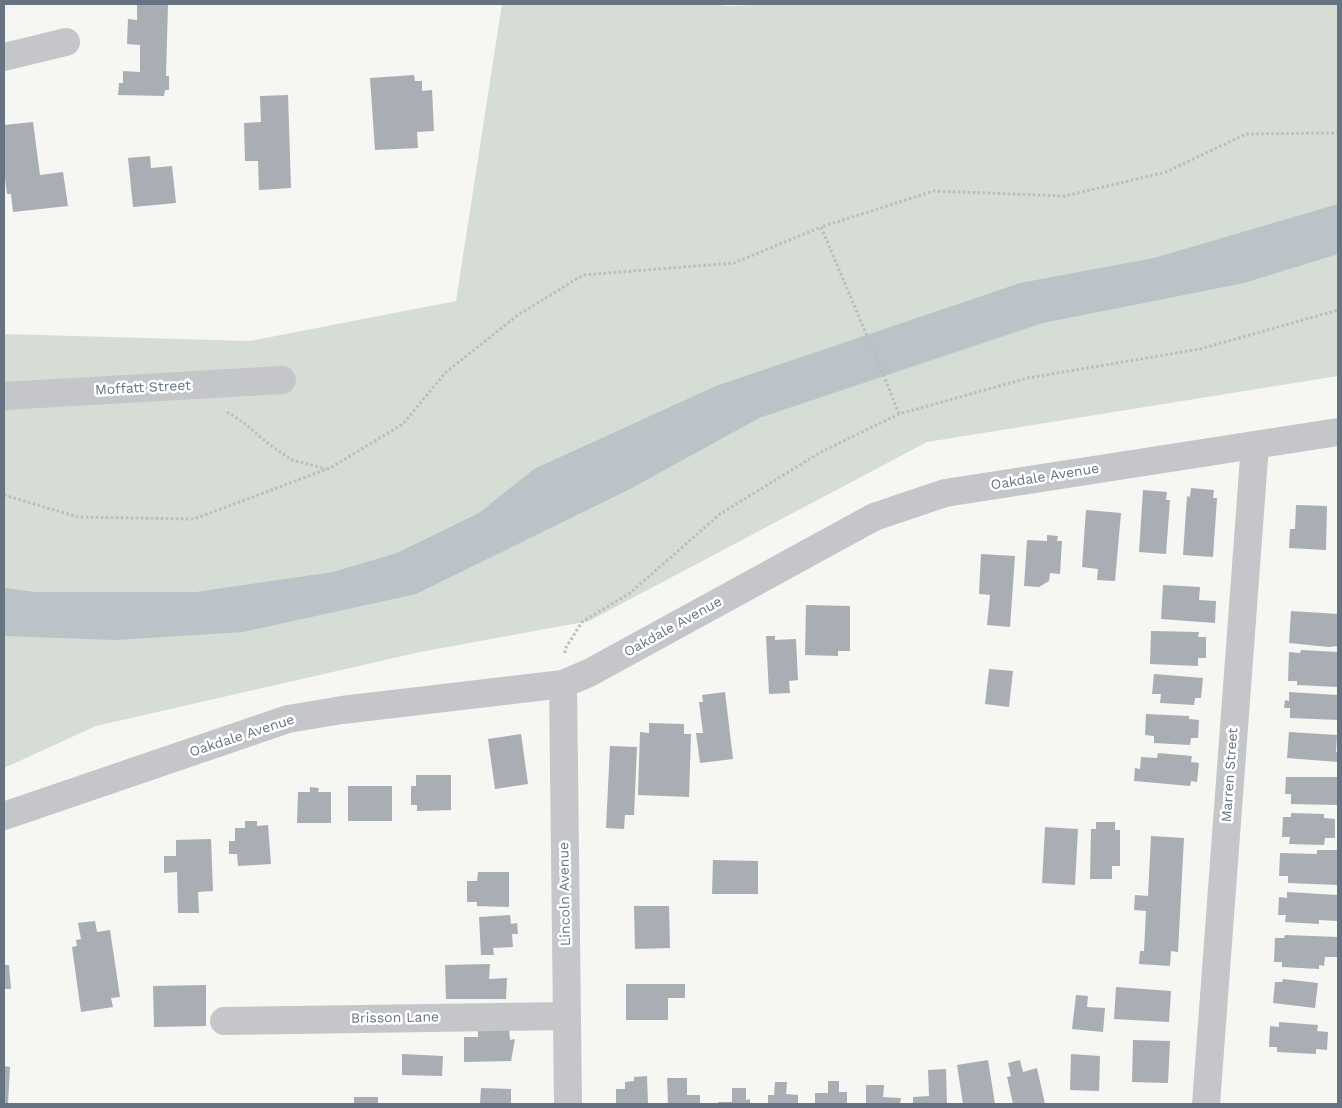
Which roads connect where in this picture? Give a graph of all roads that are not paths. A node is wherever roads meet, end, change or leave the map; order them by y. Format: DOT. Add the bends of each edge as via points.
graph roads {
  1 [pos="66,42"];
  2 [pos="4,57"];
  3 [pos="282,380"];
  4 [pos="4,396"];
  5 [pos="1338,432"];
  6 [pos="1255,445"];
  7 [pos="563,684"];
  8 [pos="4,816"];
  9 [pos="566,1016"];
  10 [pos="224,1021"];
  11 [pos="568,1104"];
  12 [pos="1206,1104"];
  1 -- 2 [label="street"];
  3 -- 4 [label="street, Moffatt Street"];
  5 -- 6 [label="street, Oakdale Avenue"];
  6 -- 7 [label="street, Oakdale Avenue" via="945,493 874,517"];
  6 -- 12 [label="street, Marren Street"];
  7 -- 8 [label="street, Oakdale Avenue" via="288,719"];
  7 -- 9 [label="street, Lincoln Avenue"];
  9 -- 10 [label="street, Brisson Lane"];
  9 -- 11 [label="street, Lincoln Avenue"];
}
